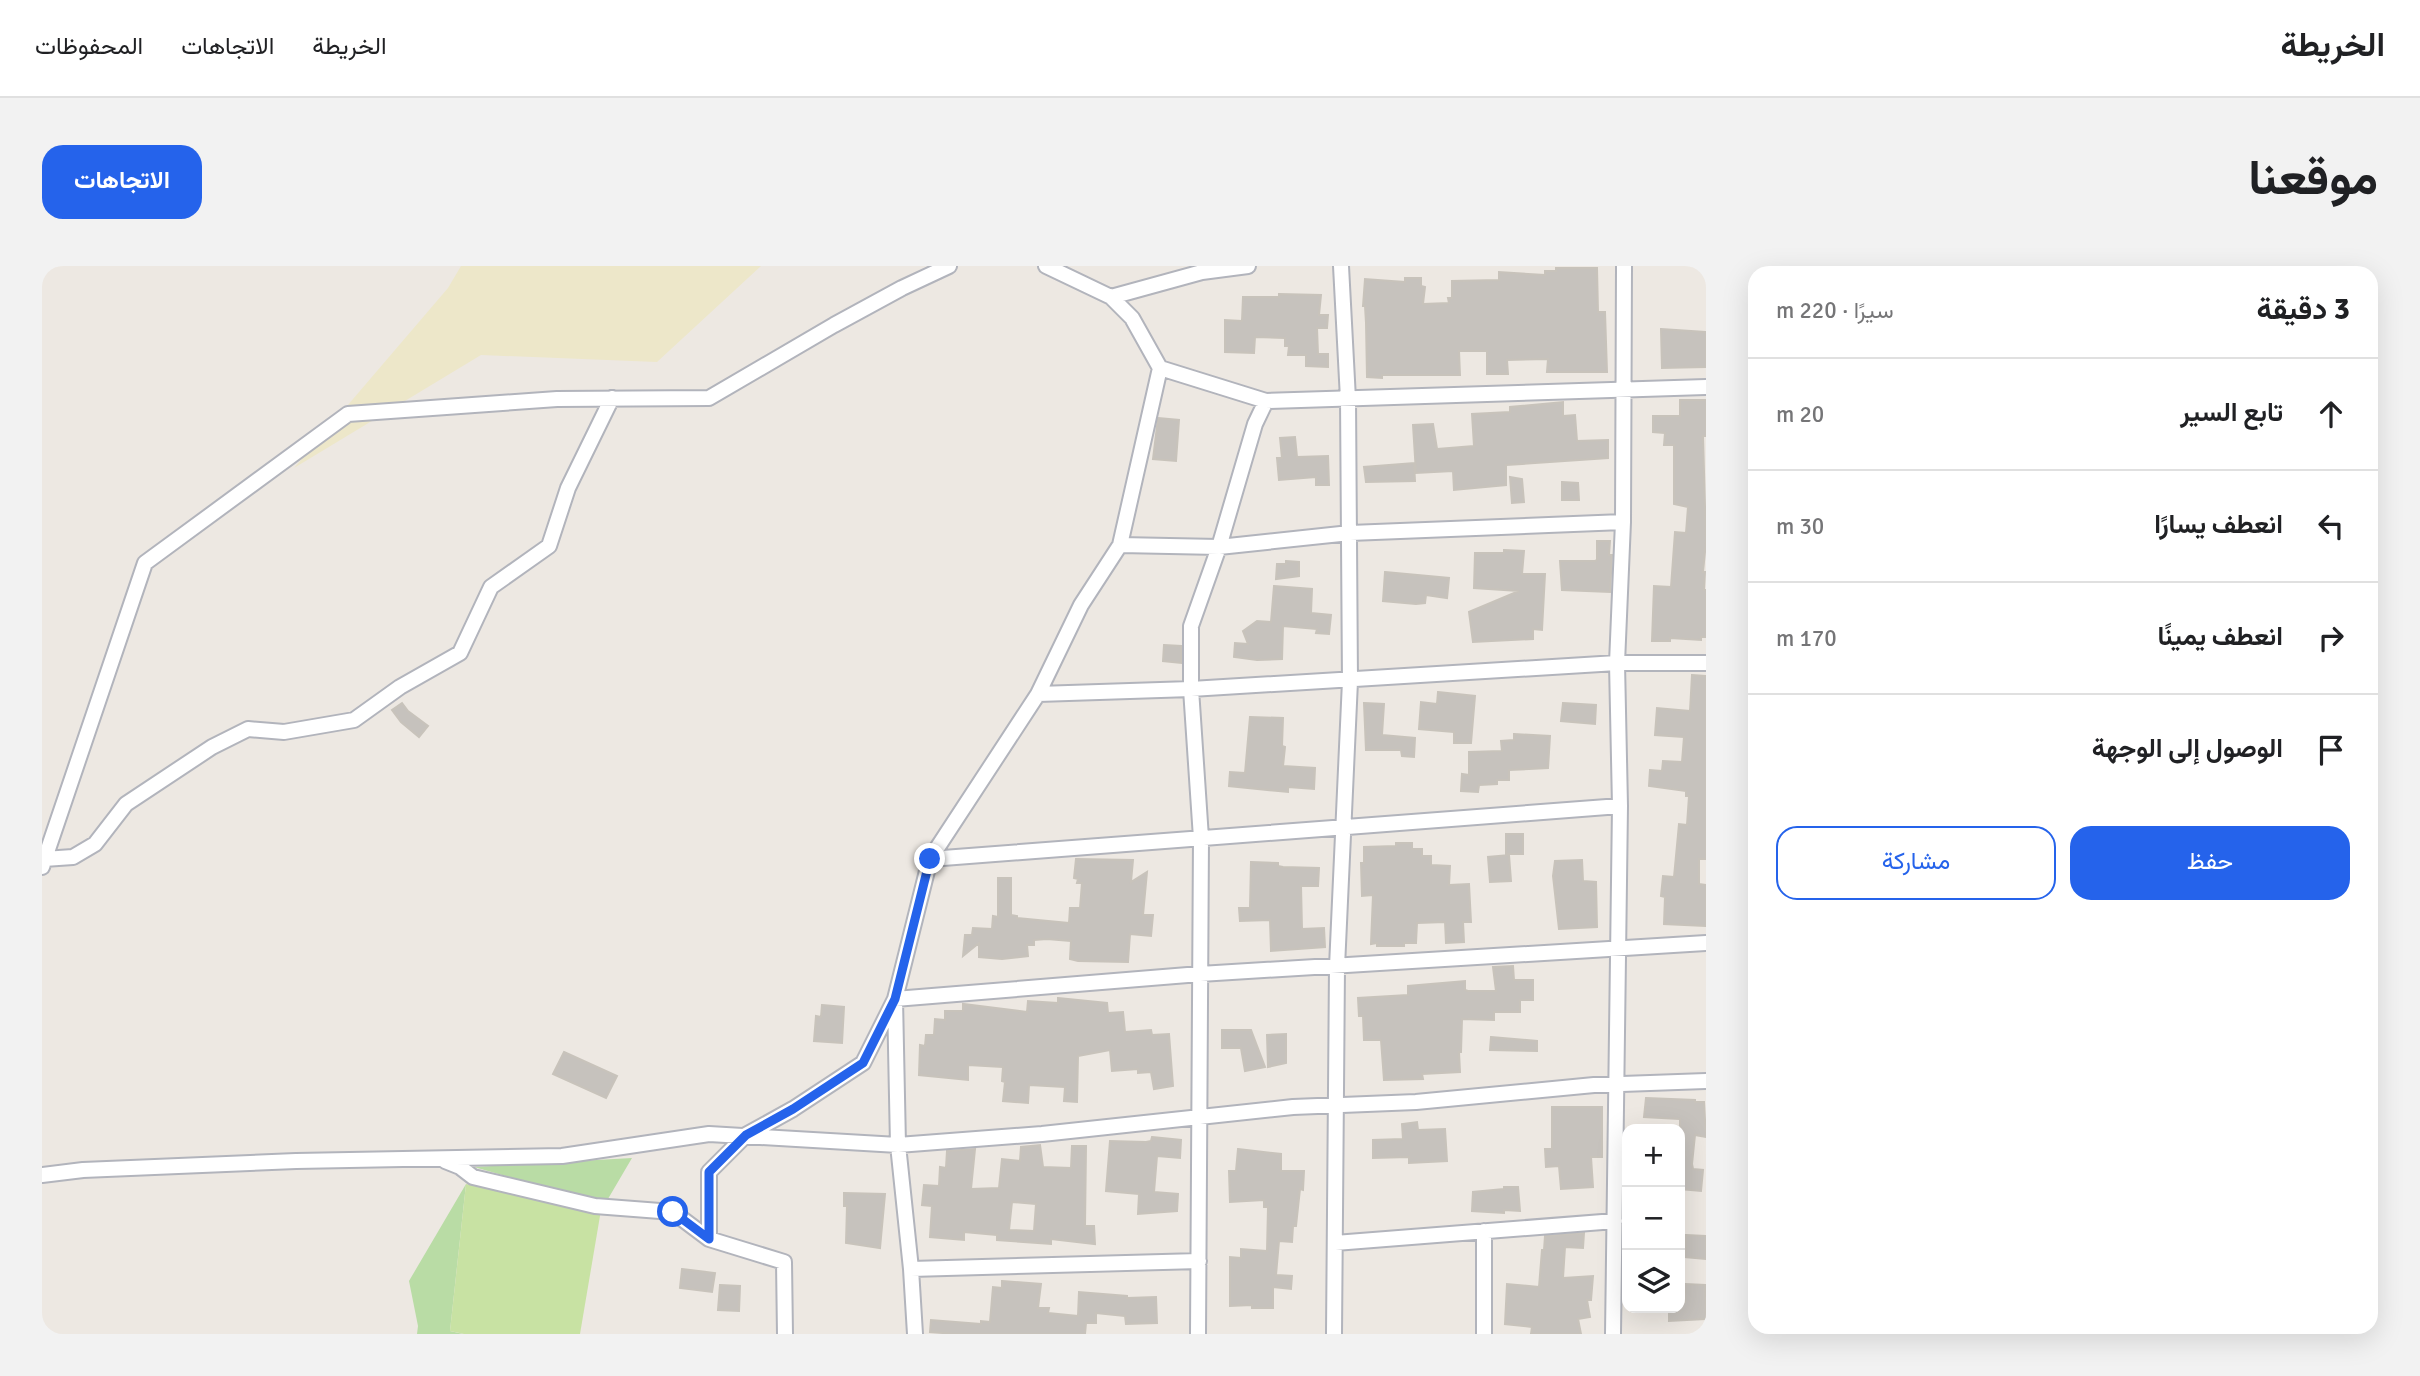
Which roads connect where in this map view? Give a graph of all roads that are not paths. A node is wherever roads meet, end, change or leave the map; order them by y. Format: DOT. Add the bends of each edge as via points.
graph roads {
  1 [pos="949,266"];
  2 [pos="1046,266"];
  3 [pos="1248,266"];
  4 [pos="1341,266"];
  5 [pos="1624,266"];
  6 [pos="1111,297"];
  7 [pos="1160,368"];
  8 [pos="1706,387"];
  9 [pos="1625,389"];
  10 [pos="611,398"];
  11 [pos="1348,399"];
  12 [pos="1266,401"];
  13 [pos="1623,522"];
  14 [pos="1350,533"];
  15 [pos="1120,545"];
  16 [pos="1219,547"];
  17 [pos="1617,663"];
  18 [pos="1706,663"];
  19 [pos="1350,681"];
  20 [pos="1191,689"];
  21 [pos="1038,694"];
  22 [pos="1619,806"];
  23 [pos="1344,828"];
  24 [pos="1201,838"];
  25 [pos="930,859"];
  26 [pos="43,863"];
  27 [pos="1706,943"];
  28 [pos="1618,949"];
  29 [pos="1337,967"];
  30 [pos="1200,974"];
  31 [pos="895,999"];
  32 [pos="1706,1081"];
  33 [pos="1617,1084"];
  34 [pos="1336,1105"];
  35 [pos="1200,1116"];
  36 [pos="746,1135"];
  37 [pos="898,1145"];
  38 [pos="441,1159"];
  39 [pos="42,1175"];
  40 [pos="1615,1221"];
  41 [pos="1484,1231"];
  42 [pos="709,1239"];
  43 [pos="1335,1244"];
  44 [pos="1199,1261"];
  45 [pos="911,1269"];
  46 [pos="785,1334"];
  47 [pos="915,1334"];
  48 [pos="1199,1334"];
  49 [pos="1334,1334"];
  50 [pos="1484,1334"];
  51 [pos="1614,1334"];
  1 -- 10 [label="street" via="834,325 709,398"];
  2 -- 6 [label="street"];
  3 -- 6 [label="street" via="1202,272"];
  4 -- 11 [label="street"];
  5 -- 9 [label="street"];
  6 -- 7 [label="street" via="1132,318"];
  7 -- 12 [label="street"];
  7 -- 15 [label="street"];
  8 -- 9 [label="street"];
  9 -- 11 [label="street"];
  9 -- 13 [label="street"];
  10 -- 26 [label="street" via="568,488 549,546 491,587 460,653 354,720 285,732 248,729 212,747 126,804 95,844 73,857"];
  10 -- 26 [label="street" via="348,414 145,563"];
  11 -- 12 [label="street"];
  11 -- 14 [label="street"];
  12 -- 16 [label="street"];
  13 -- 14 [label="street"];
  13 -- 17 [label="street"];
  14 -- 16 [label="street"];
  14 -- 19 [label="street"];
  15 -- 16 [label="street"];
  15 -- 21 [label="street" via="1081,605"];
  16 -- 20 [label="street" via="1191,626"];
  17 -- 18 [label="street"];
  17 -- 19 [label="street"];
  17 -- 22 [label="street"];
  19 -- 20 [label="street"];
  19 -- 23 [label="street"];
  20 -- 21 [label="street"];
  20 -- 24 [label="street"];
  21 -- 25 [label="street"];
  22 -- 23 [label="street"];
  22 -- 28 [label="street"];
  23 -- 24 [label="street"];
  23 -- 29 [label="street"];
  24 -- 25 [label="street"];
  24 -- 30 [label="street"];
  25 -- 31 [label="street"];
  27 -- 28 [label="street"];
  28 -- 29 [label="street"];
  28 -- 33 [label="street"];
  29 -- 30 [label="street"];
  29 -- 34 [label="street"];
  30 -- 31 [label="street"];
  30 -- 35 [label="street"];
  31 -- 36 [label="street" via="863,1063"];
  31 -- 37 [label="street"];
  32 -- 33 [label="street"];
  33 -- 34 [label="street"];
  33 -- 40 [label="street"];
  34 -- 35 [label="street"];
  34 -- 43 [label="street"];
  35 -- 37 [label="street"];
  35 -- 44 [label="street"];
  36 -- 37 [label="street"];
  36 -- 38 [label="street" via="709,1134 562,1156"];
  36 -- 42 [label="street" via="709,1172"];
  37 -- 45 [label="street"];
  38 -- 39 [label="street" via="283,1161"];
  38 -- 42 [label="street" via="473,1177 595,1206 673,1212"];
  40 -- 41 [label="street"];
  40 -- 51 [label="street"];
  41 -- 43 [label="street"];
  41 -- 50 [label="street"];
  42 -- 46 [label="street" via="784,1262"];
  43 -- 49 [label="street"];
  44 -- 45 [label="street"];
  44 -- 48 [label="street"];
  45 -- 47 [label="street"];
}
